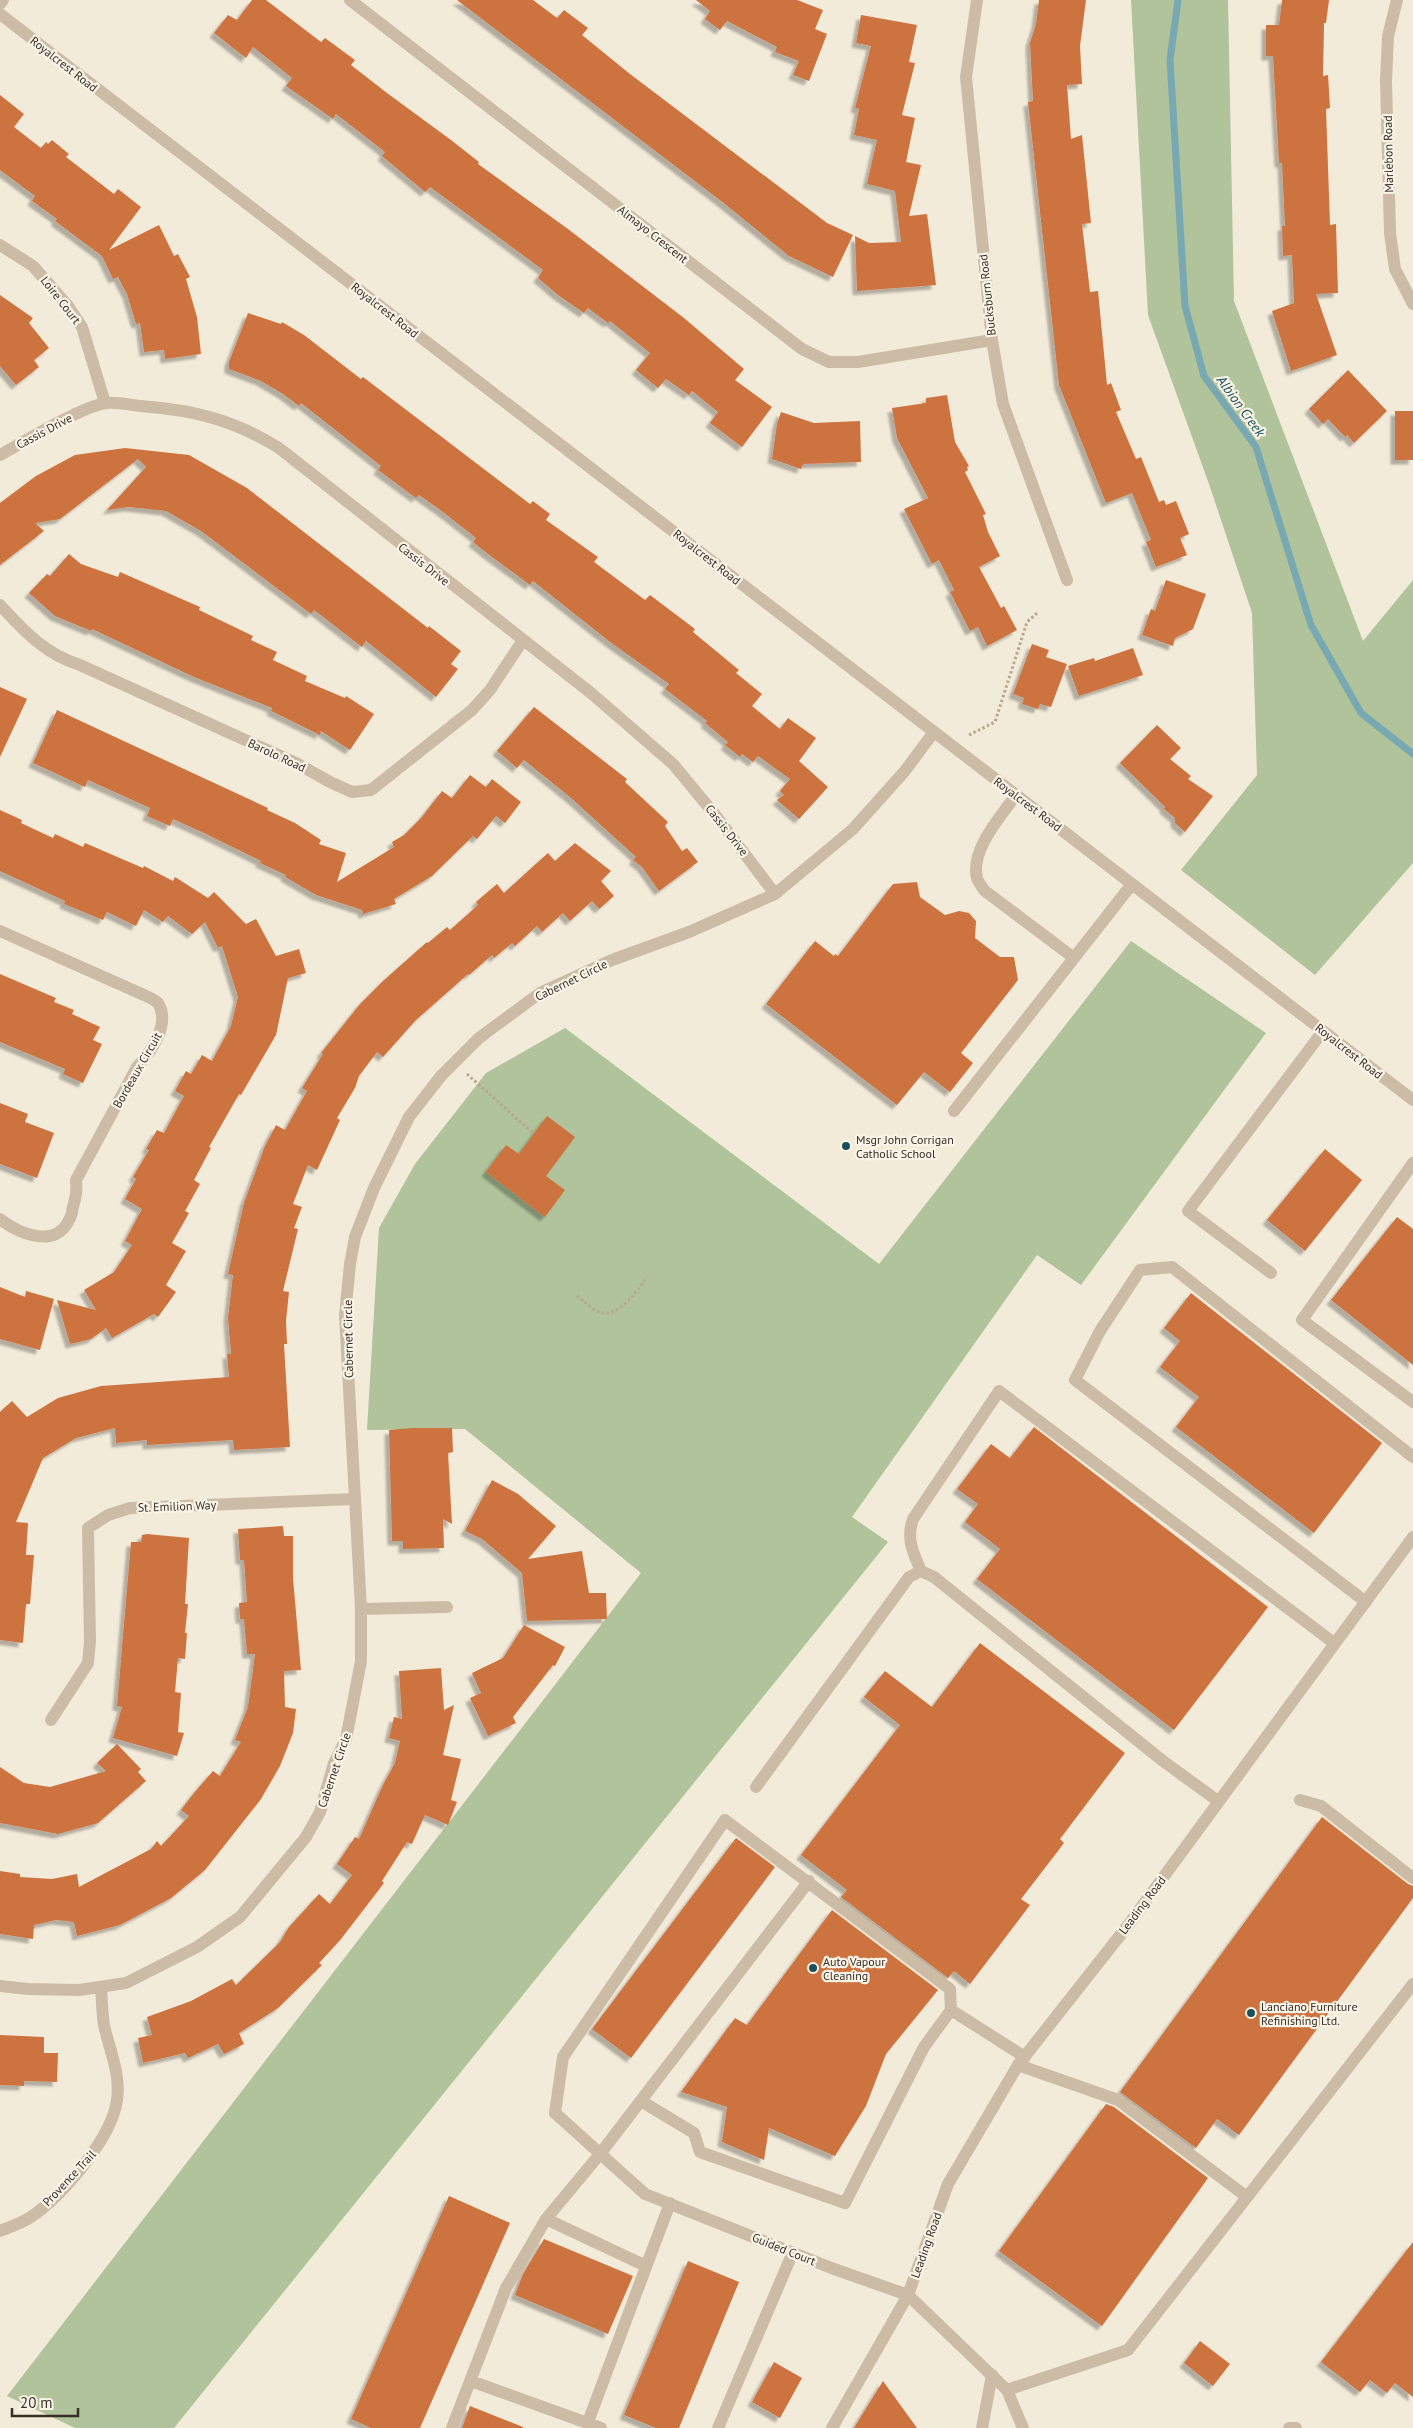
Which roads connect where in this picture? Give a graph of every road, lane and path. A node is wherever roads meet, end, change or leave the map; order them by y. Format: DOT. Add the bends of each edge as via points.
graph roads {
  1 [pos="3,0"];
  2 [pos="350,0"];
  3 [pos="977,0"];
  4 [pos="1397,0"];
  5 [pos="0,4"];
  6 [pos="0,14"];
  7 [pos="0,245"];
  8 [pos="1413,304"];
  9 [pos="992,340"];
  10 [pos="105,403"];
  11 [pos="0,455"];
  12 [pos="1067,580"];
  13 [pos="0,605"];
  14 [pos="1037,613"];
  15 [pos="523,640"];
  16 [pos="934,732"];
  17 [pos="969,735"];
  18 [pos="1016,795"];
  19 [pos="1132,884"];
  20 [pos="775,894"];
  21 [pos="0,931"];
  22 [pos="1074,958"];
  23 [pos="1323,1031"];
  24 [pos="456,1062"];
  25 [pos="1413,1100"];
  26 [pos="954,1111"];
  27 [pos="534,1134"];
  28 [pos="1413,1163"];
  29 [pos="0,1219"];
  30 [pos="1271,1274"];
  31 [pos="647,1276"];
  32 [pos="576,1296"];
  33 [pos="1413,1402"];
  34 [pos="1413,1457"];
  35 [pos="354,1499"];
  36 [pos="1413,1536"];
  37 [pos="921,1571"];
  38 [pos="1366,1602"];
  39 [pos="447,1607"];
  40 [pos="361,1609"];
  41 [pos="1334,1643"];
  42 [pos="51,1720"];
  43 [pos="756,1787"];
  44 [pos="1300,1800"];
  45 [pos="1218,1801"];
  46 [pos="1413,1878"];
  47 [pos="809,1881"];
  48 [pos="1413,1984"];
  49 [pos="0,1986"];
  50 [pos="101,1987"];
  51 [pos="951,2010"];
  52 [pos="1022,2061"];
  53 [pos="641,2101"];
  54 [pos="600,2154"];
  55 [pos="1247,2197"];
  56 [pos="670,2203"];
  57 [pos="546,2219"];
  58 [pos="0,2231"];
  59 [pos="793,2252"];
  60 [pos="646,2266"];
  61 [pos="908,2295"];
  62 [pos="992,2375"];
  63 [pos="471,2380"];
  64 [pos="1008,2390"];
  65 [pos="588,2422"];
  66 [pos="452,2428"];
  67 [pos="601,2428"];
  68 [pos="718,2428"];
  69 [pos="832,2428"];
  70 [pos="982,2428"];
  71 [pos="1023,2428"];
  72 [pos="1289,2428"];
  73 [pos="1296,2428"];
  1 -- 5 [label="street"];
  2 -- 9 [label="street, Almayo Crescent" via="802,349 829,362 858,362"];
  3 -- 9 [label="street, Bucksburn Road" via="966,77"];
  4 -- 8 [label="street, Marlebon Road" via="1388,36 1386,81 1390,233 1395,270"];
  6 -- 16 [label="street, Royalcrest Road"];
  7 -- 10 [label="street, Loire Court" via="32,266 72,313 85,336"];
  9 -- 12 [label="street, Bucksburn Road" via="1003,404"];
  10 -- 11 [label="street, Cassis Drive" via="77,414"];
  10 -- 15 [label="street, Cassis Drive" via="168,408 230,422 251,431 279,448"];
  13 -- 15 [label="street, Barolo Road" via="38,643 60,659 80,665 352,792 371,790 472,710 490,690"];
  14 -- 17 [label="path" via="1027,622 995,722"];
  15 -- 20 [label="street, Cassis Drive" via="673,764"];
  16 -- 18 [label="street, Royalcrest Road"];
  16 -- 20 [label="street, Cabernet Circle" via="853,830"];
  18 -- 19 [label="street, Royalcrest Road"];
  18 -- 22 [label="street" via="985,838 976,863 977,879 985,891"];
  19 -- 22 [label="street"];
  19 -- 23 [label="street, Royalcrest Road"];
  20 -- 24 [label="street, Cabernet Circle" via="540,993 479,1038"];
  21 -- 29 [label="street, Bordeaux Circuit" via="144,995 157,1002 162,1015 161,1031 76,1180 77,1195 70,1220 61,1230 43,1238 25,1234"];
  22 -- 26 [label="street"];
  23 -- 25 [label="street, Royalcrest Road"];
  23 -- 30 [label="street" via="1188,1211"];
  24 -- 27 [label="path"];
  24 -- 35 [label="street, Cabernet Circle" via="441,1076 410,1117 374,1188 355,1237 345,1315"];
  28 -- 33 [label="street" via="1302,1320"];
  31 -- 32 [label="path" via="623,1306 613,1311 600,1312"];
  34 -- 38 [label="street" via="1172,1267 1140,1270 1100,1331 1075,1380"];
  35 -- 40 [label="street, Cabernet Circle"];
  35 -- 42 [label="street, St. Emilion Way" via="130,1508 108,1515 88,1528 88,1663"];
  36 -- 38 [label="street, Leading Road"];
  37 -- 41 [label="street" via="910,1544 912,1519 999,1391"];
  37 -- 43 [label="street" via="909,1577"];
  37 -- 45 [label="street" via="934,1577 1163,1761"];
  38 -- 41 [label="street, Leading Road"];
  39 -- 40 [label="street"];
  40 -- 50 [label="street, Cabernet Circle" via="361,1661 346,1739 334,1762 320,1812 306,1837 240,1917 197,1947 126,1983"];
  41 -- 45 [label="street, Leading Road"];
  44 -- 46 [label="street" via="1321,1806"];
  45 -- 52 [label="street, Leading Road"];
  47 -- 51 [label="street" via="950,1989"];
  47 -- 53 [label="street"];
  47 -- 54 [label="street, Guided Court" via="726,1820 563,2057 555,2113"];
  48 -- 55 [label="street"];
  49 -- 50 [label="street, Cabernet Circle" via="28,1990"];
  50 -- 58 [label="street, Provence Trail" via="104,2023 117,2076 117,2099 110,2124 96,2150 51,2200 31,2217"];
  51 -- 52 [label="street"];
  51 -- 53 [label="street" via="924,2047 844,2203 700,2152 694,2133"];
  52 -- 55 [label="street" via="1118,2100"];
  52 -- 61 [label="street, Leading Road" via="948,2184"];
  53 -- 54 [label="street"];
  54 -- 56 [label="street, Guided Court" via="646,2194"];
  54 -- 57 [label="street"];
  55 -- 64 [label="street" via="1128,2350"];
  56 -- 59 [label="street, Guided Court"];
  56 -- 60 [label="street"];
  57 -- 60 [label="street"];
  57 -- 63 [label="street" via="506,2288"];
  59 -- 61 [label="street, Guided Court"];
  59 -- 68 [label="street"];
  60 -- 65 [label="street"];
  61 -- 62 [label="street, Guided Court"];
  61 -- 69 [label="street, Leading Road"];
  62 -- 64 [label="street, Guided Court"];
  62 -- 70 [label="street"];
  63 -- 65 [label="street"];
  63 -- 66 [label="street"];
  64 -- 71 [label="street"];
  65 -- 67 [label="street"];
  72 -- 73 [label="street"];
}
